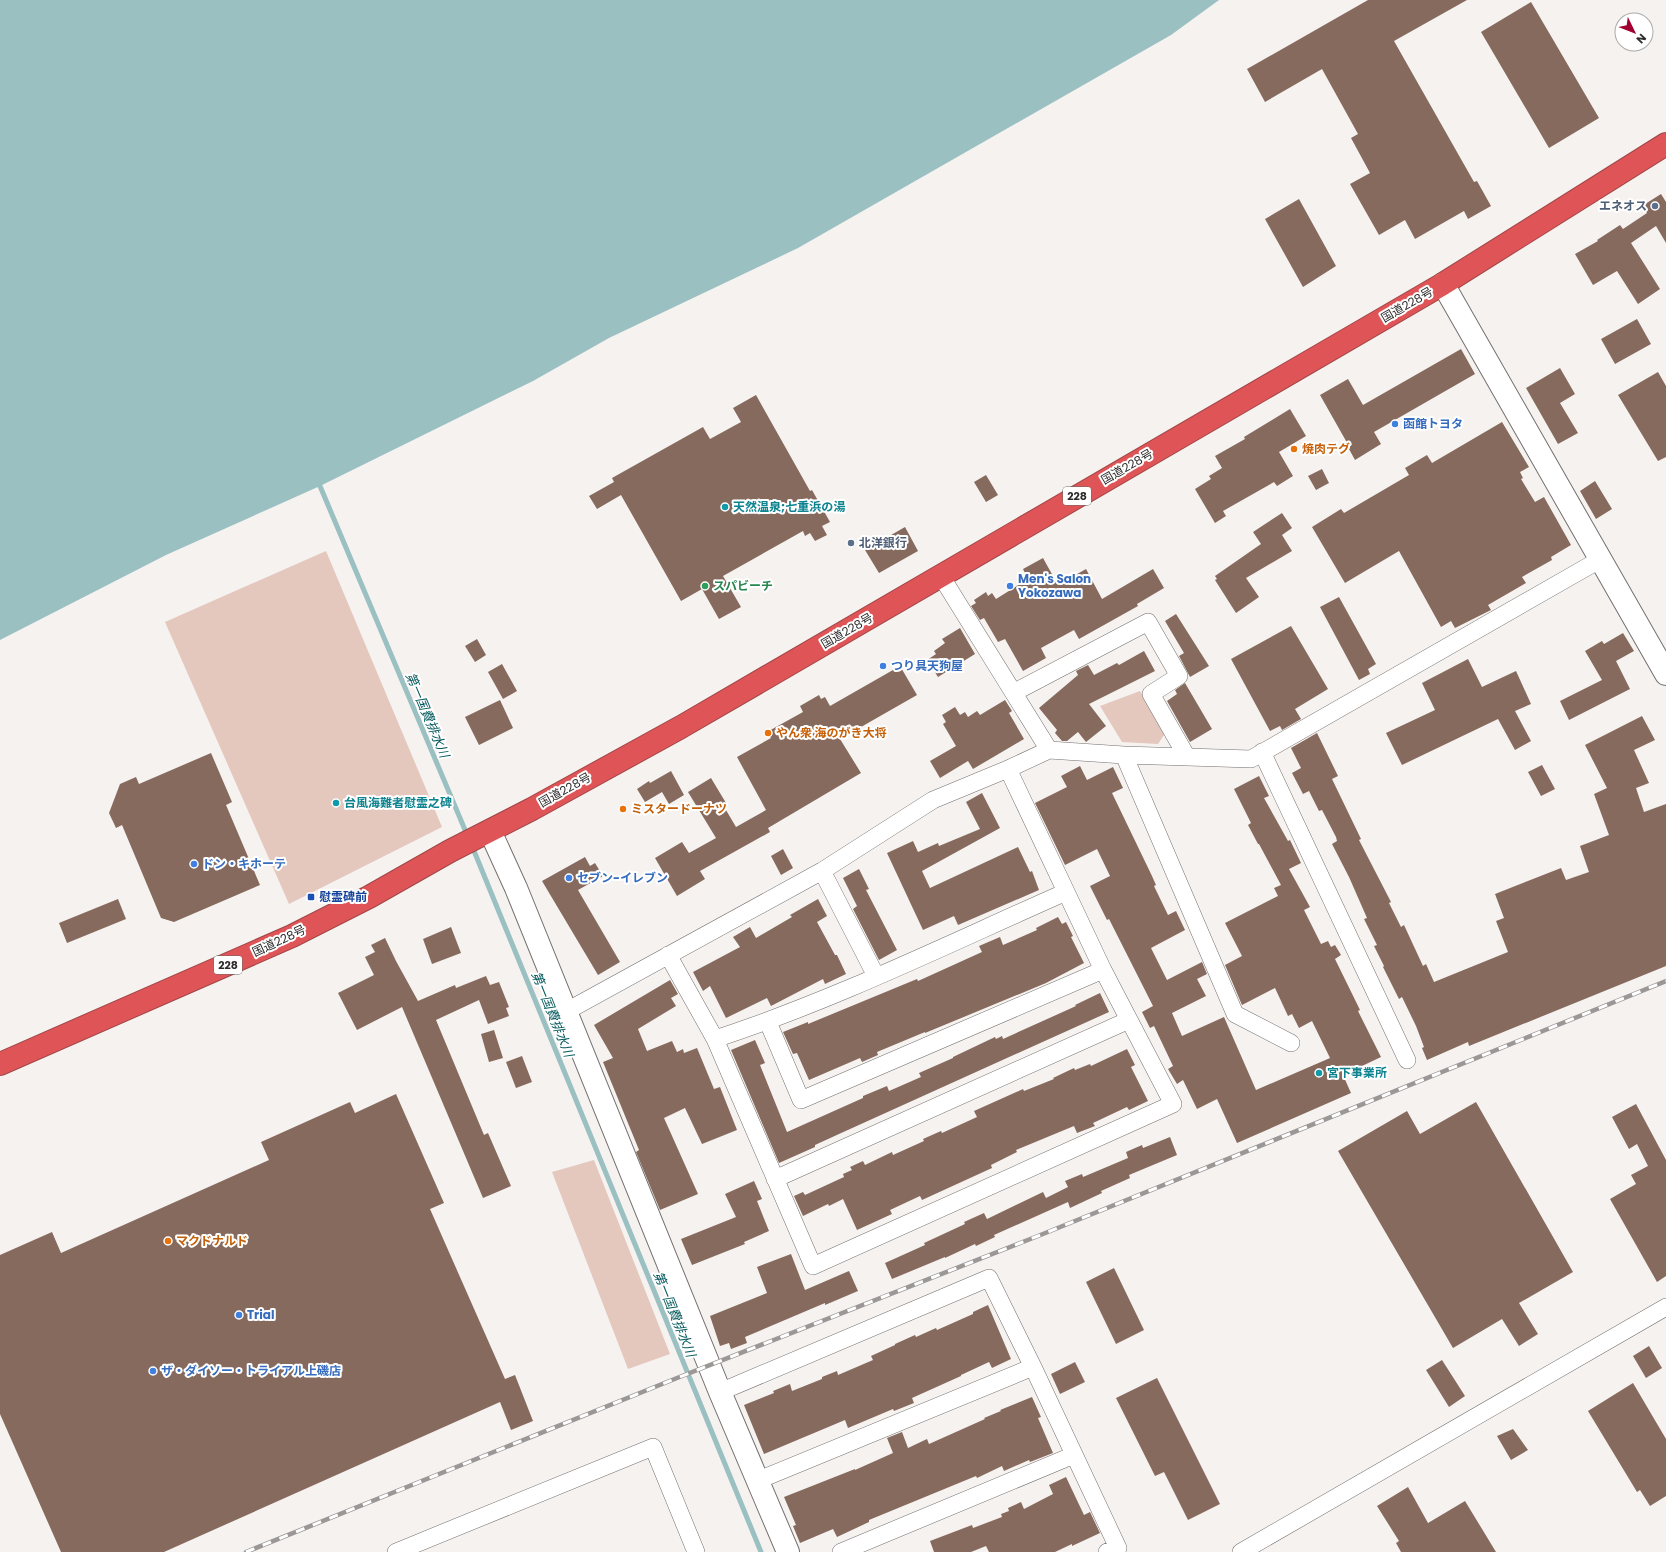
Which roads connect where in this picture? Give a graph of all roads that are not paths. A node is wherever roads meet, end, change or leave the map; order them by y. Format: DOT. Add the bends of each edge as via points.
graph roads {
  1 [pos="1666,144"];
  2 [pos="1443,284"];
  3 [pos="1601,559"];
  4 [pos="941,576"];
  5 [pos="1666,674"];
  6 [pos="1014,692"];
  7 [pos="1050,750"];
  8 [pos="1262,752"];
  9 [pos="1124,755"];
  10 [pos="1187,757"];
  11 [pos="1008,769"];
  12 [pos="485,833"];
  13 [pos="822,871"];
  14 [pos="1066,892"];
  15 [pos="668,955"];
  16 [pos="1104,970"];
  17 [pos="876,976"];
  18 [pos="566,1011"];
  19 [pos="1129,1020"];
  20 [pos="768,1022"];
  21 [pos="715,1039"];
  22 [pos="1291,1043"];
  23 [pos="1407,1060"];
  24 [pos="0,1064"];
  25 [pos="775,1179"];
  26 [pos="1666,1307"];
  27 [pos="1033,1367"];
  28 [pos="720,1392"];
  29 [pos="1074,1455"];
  30 [pos="759,1480"];
  31 [pos="396,1552"];
  32 [pos="696,1552"];
  33 [pos="788,1552"];
  34 [pos="841,1552"];
  35 [pos="1107,1552"];
  36 [pos="1242,1552"];
  1 -- 2 [label="highway, 国道228号 / 228"];
  2 -- 3 [label="street"];
  2 -- 4 [label="highway, 国道228号 / 228"];
  3 -- 5 [label="street"];
  3 -- 8 [label="street"];
  4 -- 6 [label="street"];
  4 -- 12 [label="highway, 国道228号 / 228" via="681,727"];
  6 -- 7 [label="street"];
  6 -- 10 [label="street" via="1148,622 1179,676 1151,694"];
  7 -- 9 [label="street"];
  7 -- 11 [label="street"];
  8 -- 10 [label="street" via="1251,759"];
  8 -- 23 [label="street"];
  9 -- 10 [label="street"];
  9 -- 22 [label="street" via="1235,1014"];
  11 -- 13 [label="street" via="933,800"];
  11 -- 14 [label="street"];
  12 -- 18 [label="street" via="516,888"];
  12 -- 24 [label="highway, 国道228号 / 228" via="292,936"];
  13 -- 15 [label="street"];
  13 -- 17 [label="street"];
  14 -- 16 [label="street"];
  14 -- 17 [label="street"];
  15 -- 18 [label="street"];
  15 -- 21 [label="street"];
  16 -- 19 [label="street"];
  16 -- 20 [label="street" via="802,1100"];
  17 -- 20 [label="street"];
  18 -- 28 [label="street"];
  19 -- 25 [label="street"];
  19 -- 25 [label="street" via="1173,1104 814,1266"];
  20 -- 21 [label="street"];
  21 -- 25 [label="street"];
  26 -- 36 [label="street"];
  27 -- 28 [label="street" via="988,1278"];
  27 -- 29 [label="street"];
  27 -- 30 [label="street"];
  28 -- 30 [label="street"];
  29 -- 34 [label="street"];
  29 -- 35 [label="street" via="1118,1548"];
  30 -- 33 [label="street"];
  31 -- 32 [label="street" via="653,1447"];
}
